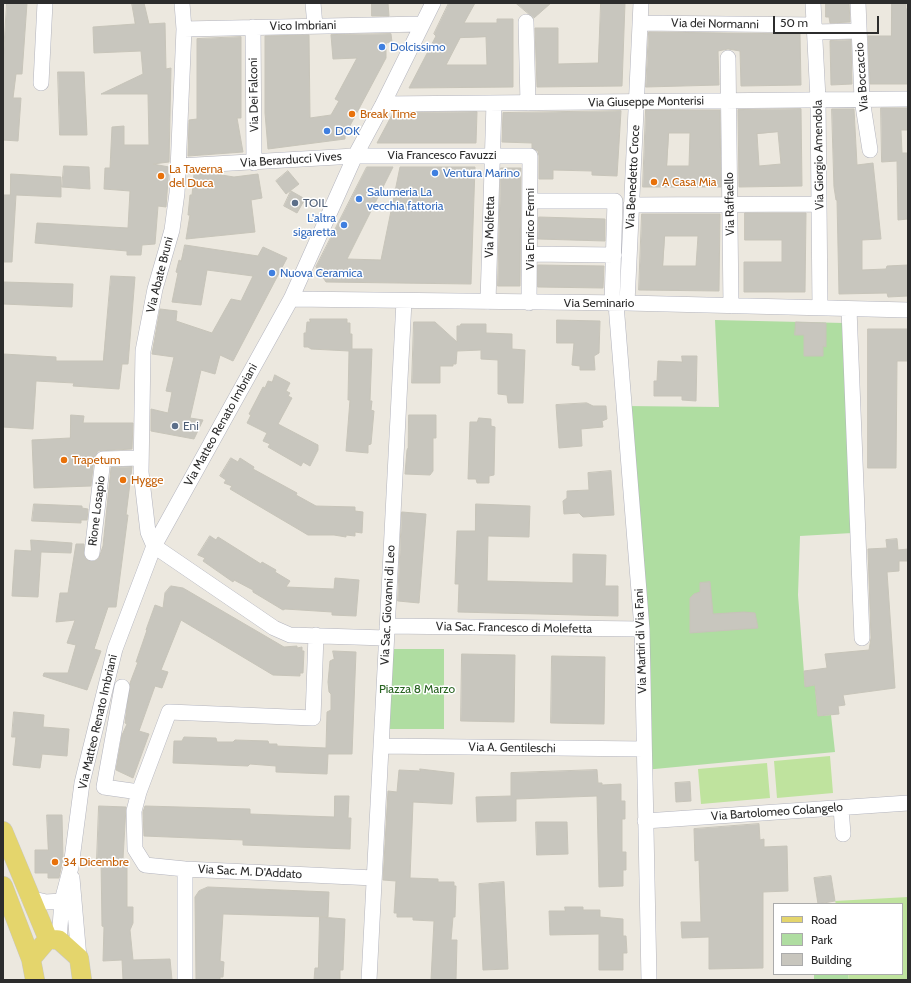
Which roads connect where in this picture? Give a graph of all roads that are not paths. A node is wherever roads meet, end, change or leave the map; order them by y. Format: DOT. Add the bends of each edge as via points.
graph roads {
  1 [pos="45,3"];
  2 [pos="182,3"];
  3 [pos="313,3"];
  4 [pos="433,3"];
  5 [pos="640,3"];
  6 [pos="814,3"];
  7 [pos="858,3"];
  8 [pos="526,22"];
  9 [pos="640,23"];
  10 [pos="422,24"];
  11 [pos="315,26"];
  12 [pos="253,27"];
  13 [pos="184,29"];
  14 [pos="815,29"];
  15 [pos="859,31"];
  16 [pos="728,58"];
  17 [pos="41,83"];
  18 [pos="818,99"];
  19 [pos="862,99"];
  20 [pos="908,99"];
  21 [pos="728,101"];
  22 [pos="637,102"];
  23 [pos="494,103"];
  24 [pos="528,103"];
  25 [pos="383,104"];
  26 [pos="870,150"];
  27 [pos="492,155"];
  28 [pos="355,156"];
  29 [pos="530,156"];
  30 [pos="254,163"];
  31 [pos="179,166"];
  32 [pos="530,201"];
  33 [pos="731,204"];
  34 [pos="819,204"];
  35 [pos="631,205"];
  36 [pos="530,254"];
  37 [pos="614,254"];
  38 [pos="291,299"];
  39 [pos="404,301"];
  40 [pos="488,302"];
  41 [pos="529,303"];
  42 [pos="618,304"];
  43 [pos="731,306"];
  44 [pos="820,308"];
  45 [pos="849,309"];
  46 [pos="908,310"];
  47 [pos="141,458"];
  48 [pos="154,546"];
  49 [pos="92,553"];
  50 [pos="642,629"];
  51 [pos="386,632"];
  52 [pos="316,635"];
  53 [pos="862,638"];
  54 [pos="122,687"];
  55 [pos="381,746"];
  56 [pos="644,749"];
  57 [pos="139,792"];
  58 [pos="908,803"];
  59 [pos="841,808"];
  60 [pos="646,821"];
  61 [pos="3,831"];
  62 [pos="843,834"];
  63 [pos="71,867"];
  64 [pos="186,869"];
  65 [pos="374,878"];
  66 [pos="3,886"];
  67 [pos="29,898"];
  68 [pos="62,901"];
  69 [pos="6,904"];
  70 [pos="53,940"];
  71 [pos="79,958"];
  72 [pos="31,959"];
  73 [pos="35,980"];
  74 [pos="82,980"];
  75 [pos="186,980"];
  76 [pos="368,980"];
  77 [pos="649,980"];
  1 -- 17 [label="street"];
  2 -- 13 [label="street, Via Abate Bruni"];
  3 -- 11 [label="street"];
  4 -- 10 [label="street, Via Matteo Renato Imbriani"];
  5 -- 9 [label="street, Via Benedetto Croce"];
  6 -- 14 [label="street, Via Giorgio Amendola"];
  7 -- 15 [label="street, Via Boccaccio"];
  8 -- 24 [label="street"];
  9 -- 14 [label="street, Via dei Normanni"];
  9 -- 22 [label="street, Via Benedetto Croce"];
  10 -- 11 [label="street, Vico Imbriani"];
  10 -- 25 [label="street, Via Matteo Renato Imbriani"];
  11 -- 12 [label="street, Vico Imbriani"];
  12 -- 13 [label="street, Vico Imbriani"];
  12 -- 30 [label="street, Via Dei Falconi"];
  13 -- 31 [label="street, Via Abate Bruni"];
  14 -- 15 [label="street, Via dei Normanni"];
  14 -- 18 [label="street, Via Giorgio Amendola"];
  15 -- 19 [label="street, Via Boccaccio"];
  16 -- 21 [label="street, Via Raffaello"];
  18 -- 19 [label="street, Via Giuseppe Monterisi"];
  18 -- 21 [label="street, Via Giuseppe Monterisi"];
  18 -- 34 [label="street, Via Giorgio Amendola"];
  19 -- 20 [label="street, Via Giuseppe Monterisi"];
  19 -- 26 [label="street, Via Boccaccio"];
  21 -- 22 [label="street, Via Giuseppe Monterisi"];
  21 -- 33 [label="street, Via Raffaello"];
  22 -- 24 [label="street, Via Giuseppe Monterisi"];
  22 -- 35 [label="street, Via Benedetto Croce"];
  23 -- 24 [label="street, Via Giuseppe Monterisi"];
  23 -- 25 [label="street, Via Giuseppe Monterisi"];
  23 -- 27 [label="street, Via Molfetta"];
  25 -- 28 [label="street, Via Matteo Renato Imbriani"];
  27 -- 28 [label="street, Via Francesco Favuzzi"];
  27 -- 29 [label="street, Via Francesco Favuzzi"];
  27 -- 40 [label="street, Via Molfetta"];
  28 -- 30 [label="street, Via Berarducci Vives"];
  28 -- 38 [label="street, Via Matteo Renato Imbriani"];
  29 -- 32 [label="street, Via Enrico Fermi"];
  30 -- 31 [label="street, Via Berarducci Vives"];
  31 -- 47 [label="street, Via Abate Bruni" via="172,230 155,289 143,351"];
  32 -- 36 [label="street, Via Enrico Fermi"];
  32 -- 37 [label="street" via="615,201"];
  33 -- 34 [label="street"];
  33 -- 35 [label="street"];
  33 -- 43 [label="street, Via Raffaello"];
  34 -- 44 [label="street, Via Giorgio Amendola"];
  35 -- 42 [label="street, Via Benedetto Croce"];
  36 -- 37 [label="street"];
  36 -- 41 [label="street, Via Enrico Fermi"];
  37 -- 42 [label="street"];
  38 -- 39 [label="street, Via Seminario"];
  38 -- 48 [label="street, Via Matteo Renato Imbriani"];
  39 -- 40 [label="street, Via Seminario"];
  39 -- 51 [label="street, Via Sac. Giovanni di Leo"];
  40 -- 41 [label="street, Via Seminario"];
  41 -- 42 [label="street, Via Seminario"];
  42 -- 43 [label="street, Via Seminario"];
  42 -- 50 [label="street, Via Martiri di Via Fani"];
  43 -- 44 [label="street, Via Seminario"];
  44 -- 45 [label="street, Via Seminario"];
  45 -- 46 [label="street, Via Seminario"];
  45 -- 53 [label="street"];
  47 -- 48 [label="street, Via Abate Bruni" via="148,532"];
  47 -- 49 [label="street, Rione Losapio" via="103,459"];
  48 -- 52 [label="street, Via Sac. Francesco di Molefetta" via="274,628 290,635"];
  48 -- 63 [label="street, Via Matteo Renato Imbriani" via="115,649 82,783"];
  50 -- 51 [label="street, Via Sac. Francesco di Molefetta"];
  50 -- 56 [label="street, Via Martiri di Via Fani"];
  51 -- 52 [label="street, Via Sac. Francesco di Molefetta"];
  51 -- 55 [label="street, Via Sac. Giovanni di Leo"];
  52 -- 57 [label="street" via="313,718 169,712"];
  54 -- 57 [label="street" via="104,787"];
  55 -- 56 [label="street, Via A. Gentileschi"];
  55 -- 65 [label="street, Via Sac. Giovanni di Leo"];
  56 -- 60 [label="street, Via Martiri di Via Fani"];
  57 -- 64 [label="street, Via Sac. M. D'Addato" via="134,811 135,849 145,865"];
  58 -- 59 [label="street, Via Bartolomeo Colangelo"];
  59 -- 60 [label="street, Via Bartolomeo Colangelo"];
  59 -- 62 [label="street"];
  60 -- 77 [label="street, Via Martiri di Via Fani"];
  61 -- 67 [label="main road"];
  63 -- 68 [label="street"];
  63 -- 71 [label="street"];
  64 -- 65 [label="street, Via Sac. M. D'Addato"];
  64 -- 75 [label="street"];
  65 -- 76 [label="street, Via Sac. Giovanni di Leo"];
  66 -- 69 [label="main road"];
  67 -- 68 [label="street" via="46,902"];
  67 -- 70 [label="main road"];
  68 -- 70 [label="street"];
  69 -- 72 [label="main road"];
  70 -- 71 [label="main road"];
  70 -- 72 [label="main road"];
  71 -- 74 [label="main road"];
  72 -- 73 [label="main road"];
}
